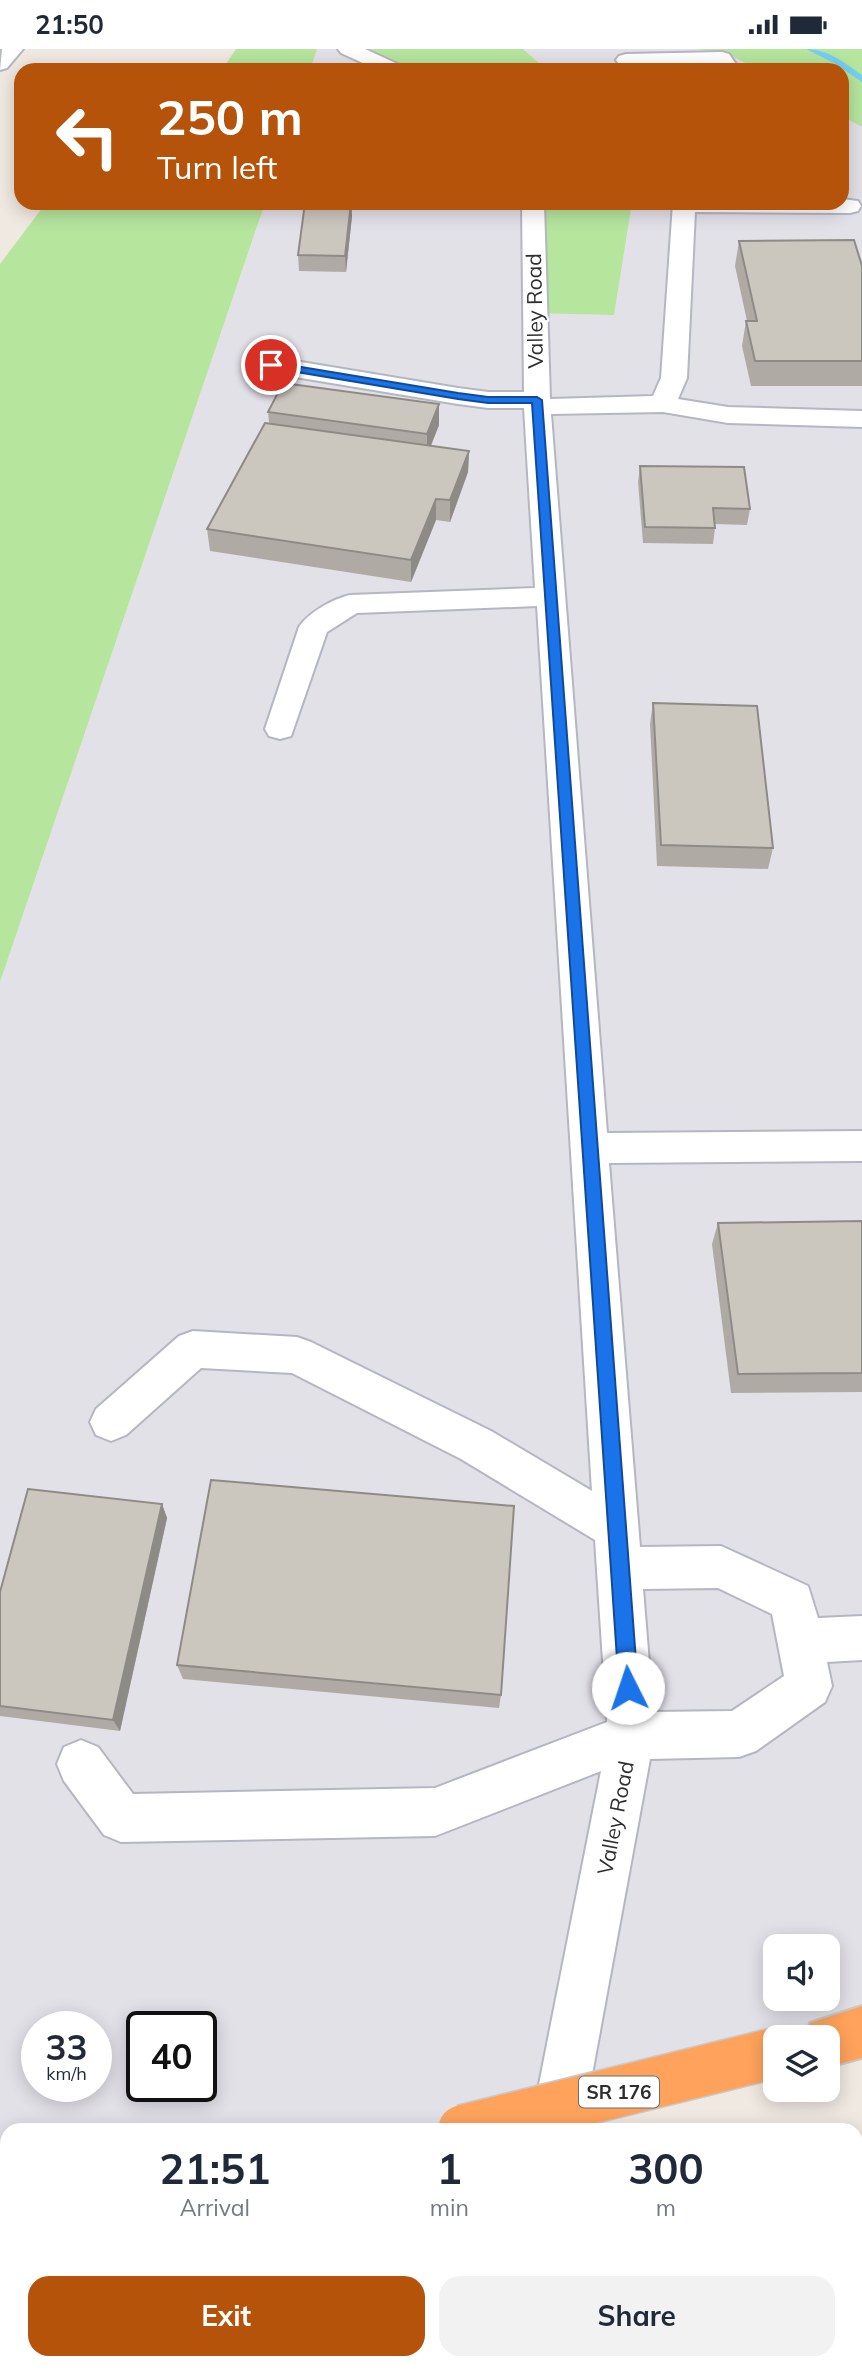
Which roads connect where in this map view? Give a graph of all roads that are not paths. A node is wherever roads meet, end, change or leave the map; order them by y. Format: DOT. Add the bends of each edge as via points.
graph roads {
  1 [pos="13,49"];
  2 [pos="348,49"];
  3 [pos="626,60"];
  4 [pos="379,63"];
  5 [pos="725,63"];
  6 [pos="0,64"];
  7 [pos="533,210"];
  8 [pos="685,210"];
  9 [pos="271,365"];
  10 [pos="537,404"];
  11 [pos="663,404"];
  12 [pos="862,419"];
  13 [pos="551,596"];
  14 [pos="280,730"];
  15 [pos="862,1146"];
  16 [pos="591,1148"];
  17 [pos="111,1422"];
  18 [pos="619,1548"];
  19 [pos="862,1638"];
  20 [pos="800,1641"];
  21 [pos="631,1736"];
  22 [pos="81,1764"];
  23 [pos="862,2032"];
  24 [pos="840,2038"];
  25 [pos="763,2056"];
  26 [pos="491,2123"];
  27 [pos="557,2123"];
  1 -- 6 [label="street"];
  2 -- 4 [label="street"];
  3 -- 5 [label="street" via="722,58"];
  7 -- 10 [label="street, Valley Road"];
  8 -- 11 [label="street" via="674,378"];
  9 -- 10 [label="street" via="468,398"];
  10 -- 11 [label="street"];
  10 -- 13 [label="street, Valley Road"];
  11 -- 12 [label="street" via="728,415"];
  13 -- 14 [label="street" via="350,604 314,627"];
  13 -- 16 [label="street, Valley Road"];
  15 -- 16 [label="street"];
  16 -- 18 [label="street, Valley Road"];
  17 -- 18 [label="street" via="193,1349 297,1355 476,1445"];
  18 -- 20 [label="street" via="721,1567 792,1601"];
  18 -- 21 [label="street, Valley Road"];
  19 -- 20 [label="street"];
  20 -- 21 [label="street" via="809,1686 739,1734"];
  21 -- 22 [label="street" via="435,1812 121,1818"];
  21 -- 27 [label="street, Valley Road"];
  23 -- 24 [label="highway"];
  25 -- 26 [label="highway, SR 176, bridge"];
}
